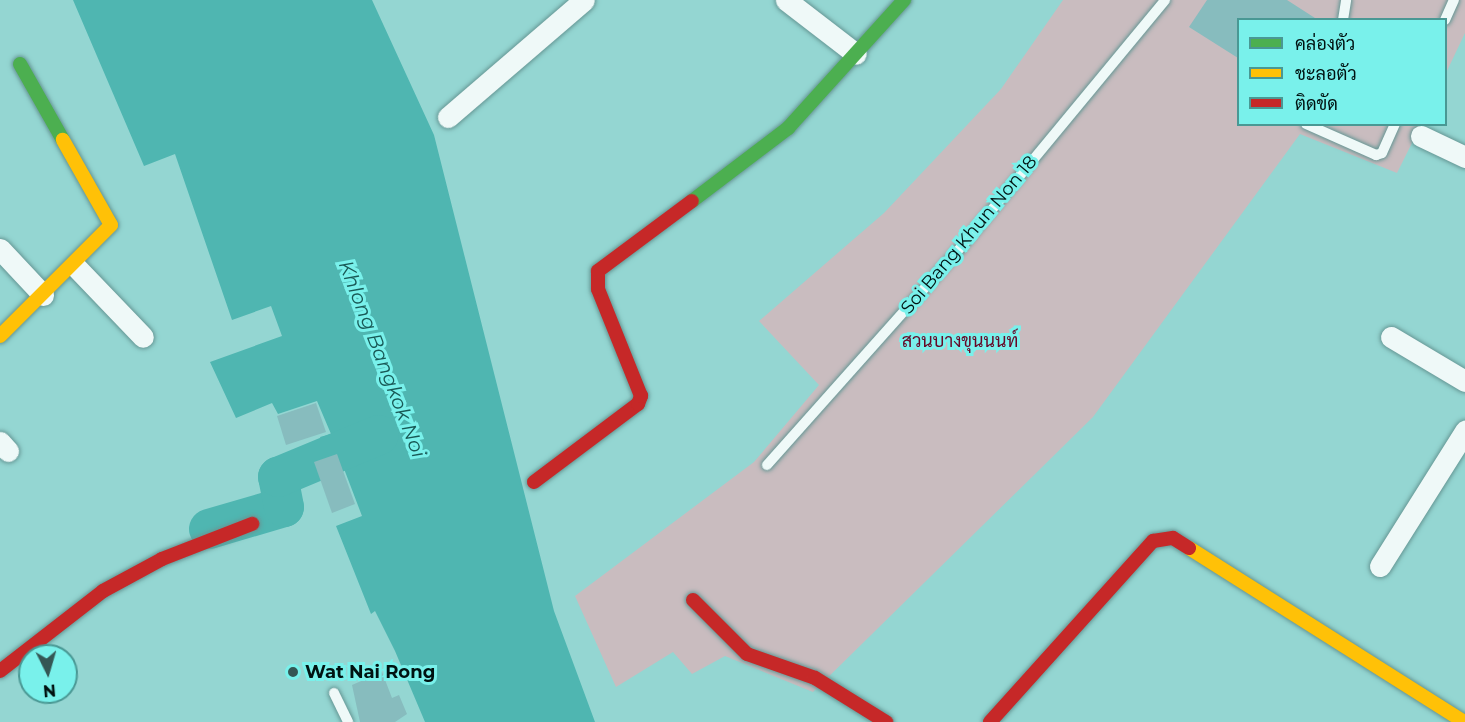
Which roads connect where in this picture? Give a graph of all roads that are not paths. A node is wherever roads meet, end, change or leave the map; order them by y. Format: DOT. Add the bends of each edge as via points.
graph roads {
  1 [pos="585,0"];
  2 [pos="786,0"];
  3 [pos="904,0"];
  4 [pos="1165,0"];
  5 [pos="1346,0"];
  6 [pos="1454,0"];
  7 [pos="1343,18"];
  8 [pos="1446,18"];
  9 [pos="856,54"];
  10 [pos="20,64"];
  11 [pos="448,117"];
  12 [pos="1311,126"];
  13 [pos="1394,126"];
  14 [pos="1421,136"];
  15 [pos="1465,157"];
  16 [pos="0,249"];
  17 [pos="75,266"];
  18 [pos="43,295"];
  19 [pos="0,336"];
  20 [pos="143,337"];
  21 [pos="1391,338"];
  22 [pos="1465,381"];
  23 [pos="1465,431"];
  24 [pos="767,465"];
  25 [pos="534,482"];
  26 [pos="252,524"];
  27 [pos="1380,566"];
  28 [pos="693,600"];
  29 [pos="0,671"];
  30 [pos="334,693"];
  31 [pos="348,722"];
  32 [pos="886,722"];
  33 [pos="990,722"];
  34 [pos="1464,722"];
  1 -- 11 [label="street"];
  2 -- 9 [label="street"];
  3 -- 9 [label="street"];
  4 -- 24 [label="lane, Soi Bang Khun Non 18" via="956,253"];
  5 -- 7 [label="lane"];
  6 -- 8 [label="lane"];
  9 -- 25 [label="street" via="788,128 598,271 598,289 641,396 638,404"];
  10 -- 17 [label="street" via="111,225"];
  12 -- 13 [label="lane" via="1376,155 1382,153"];
  14 -- 15 [label="street"];
  16 -- 18 [label="street"];
  17 -- 18 [label="street"];
  17 -- 20 [label="street"];
  18 -- 19 [label="street"];
  21 -- 22 [label="street"];
  23 -- 27 [label="street"];
  26 -- 29 [label="street" via="162,559 104,591"];
  28 -- 32 [label="street" via="747,654 815,678"];
  30 -- 31 [label="lane"];
  33 -- 34 [label="street" via="1154,542 1163,537 1173,538"];
}
